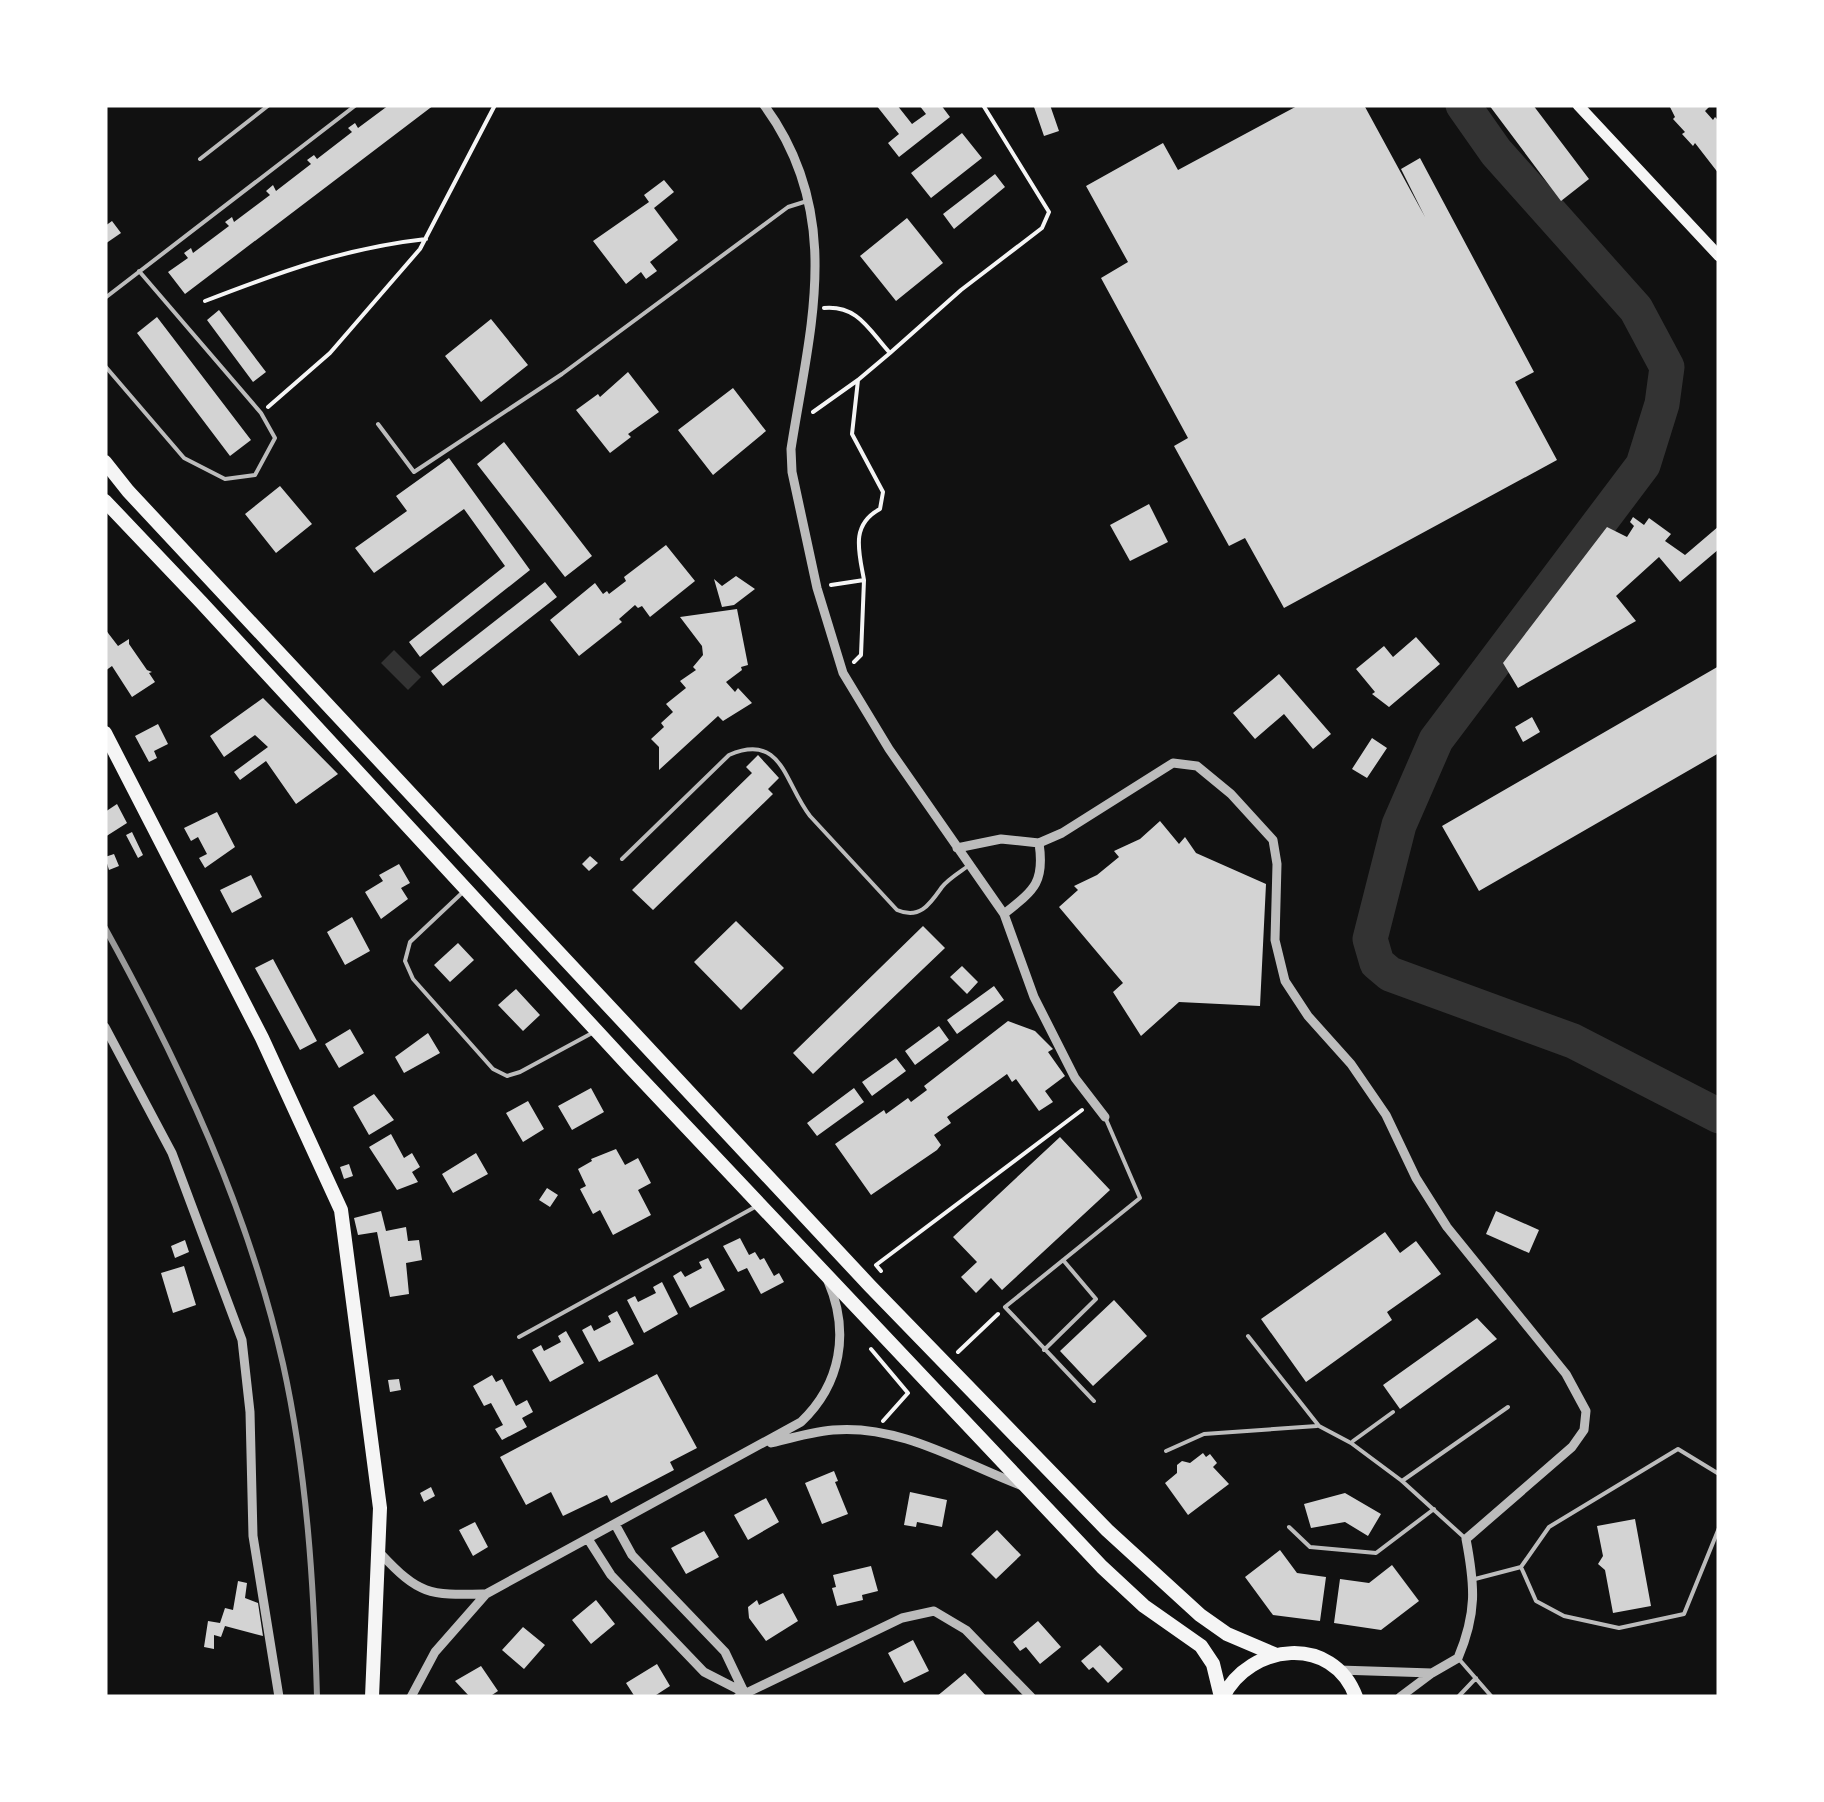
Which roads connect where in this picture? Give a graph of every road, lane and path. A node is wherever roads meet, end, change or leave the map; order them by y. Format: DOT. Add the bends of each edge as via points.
graph roads {
  1 [pos="269,105"];
  2 [pos="356,105"];
  3 [pos="496,105"];
  4 [pos="764,105"];
  5 [pos="983,105"];
  6 [pos="1578,105"];
  7 [pos="200,158"];
  8 [pos="809,201"];
  9 [pos="426,239"];
  10 [pos="1719,256"];
  11 [pos="139,270"];
  12 [pos="105,298"];
  13 [pos="205,301"];
  14 [pos="814,308"];
  15 [pos="890,353"];
  16 [pos="105,366"];
  17 [pos="858,380"];
  18 [pos="261,413"];
  19 [pos="378,424"];
  20 [pos="794,425"];
  21 [pos="105,462"];
  22 [pos="105,502"];
  23 [pos="864,580"];
  24 [pos="817,588"];
  25 [pos="843,673"];
  26 [pos="105,734"];
  27 [pos="1039,843"];
  28 [pos="957,848"];
  29 [pos="622,858"];
  30 [pos="968,866"];
  31 [pos="466,889"];
  32 [pos="1004,914"];
  33 [pos="105,1027"];
  34 [pos="597,1031"];
  35 [pos="1092,1102"];
  36 [pos="1105,1117"];
  37 [pos="759,1205"];
  38 [pos="1064,1260"];
  39 [pos="824,1274"];
  40 [pos="884,1274"];
  41 [pos="1005,1307"];
  42 [pos="1248,1336"];
  43 [pos="518,1337"];
  44 [pos="871,1341"];
  45 [pos="1044,1350"];
  46 [pos="958,1352"];
  47 [pos="1094,1401"];
  48 [pos="1508,1406"];
  49 [pos="1394,1412"];
  50 [pos="1319,1426"];
  51 [pos="873,1432"];
  52 [pos="1352,1443"];
  53 [pos="759,1446"];
  54 [pos="1166,1451"];
  55 [pos="1719,1474"];
  56 [pos="1402,1481"];
  57 [pos="1028,1488"];
  58 [pos="1434,1509"];
  59 [pos="616,1524"];
  60 [pos="1289,1528"];
  61 [pos="1719,1528"];
  62 [pos="1466,1538"];
  63 [pos="588,1539"];
  64 [pos="378,1551"];
  65 [pos="1521,1567"];
  66 [pos="1473,1579"];
  67 [pos="486,1594"];
  68 [pos="1274,1654"];
  69 [pos="1458,1658"];
  70 [pos="1336,1669"];
  71 [pos="1432,1674"];
  72 [pos="1476,1678"];
  73 [pos="743,1696"];
  74 [pos="279,1697"];
  75 [pos="372,1697"];
  76 [pos="411,1697"];
  77 [pos="1032,1697"];
  78 [pos="1222,1697"];
  79 [pos="1356,1697"];
  80 [pos="1400,1697"];
  81 [pos="1458,1697"];
  82 [pos="1492,1697"];
  1 -- 7 [label="lane"];
  2 -- 11 [label="lane"];
  3 -- 9 [label="path"];
  4 -- 8 [label="street"];
  5 -- 15 [label="path" via="1049,212 1042,228"];
  6 -- 10 [label="main road"];
  8 -- 14 [label="street" via="818,254"];
  8 -- 19 [label="lane" via="788,207 562,374 414,472"];
  9 -- 13 [label="path" via="302,263"];
  9 -- 18 [label="path" via="330,353"];
  11 -- 12 [label="lane"];
  11 -- 18 [label="lane"];
  14 -- 15 [label="path" via="840,306 857,314"];
  14 -- 20 [label="street"];
  15 -- 17 [label="path"];
  16 -- 18 [label="lane" via="184,458 224,478 255,474 275,438"];
  17 -- 20 [label="path"];
  17 -- 23 [label="path" via="852,434 883,492 880,509 867,516 856,539"];
  20 -- 24 [label="street" via="792,472"];
  21 -- 68 [label="main road" via="870,1286 1107,1530 1200,1615"];
  22 -- 31 [label="main road"];
  23 -- 24 [label="path"];
  23 -- 25 [label="path" via="861,655"];
  24 -- 25 [label="street"];
  25 -- 28 [label="street"];
  26 -- 64 [label="main road" via="262,1038 341,1210 380,1508"];
  27 -- 28 [label="street" via="1002,840"];
  27 -- 32 [label="street" via="1038,882"];
  27 -- 62 [label="street" via="1172,763 1197,766 1273,840 1284,981 1386,1115 1447,1227 1566,1374 1586,1411 1584,1430 1572,1446"];
  28 -- 30 [label="street"];
  29 -- 30 [label="lane" via="729,756 752,748 773,757 810,816 896,910 926,909"];
  30 -- 32 [label="street"];
  31 -- 34 [label="main road"];
  31 -- 34 [label="lane" via="410,942 405,961 413,979 493,1069 507,1076 520,1072"];
  32 -- 35 [label="street" via="1034,997"];
  33 -- 74 [label="street" via="172,1154 242,1340 253,1536"];
  34 -- 37 [label="main road"];
  35 -- 36 [label="street"];
  35 -- 40 [label="path" via="876,1265"];
  36 -- 38 [label="lane" via="1140,1198"];
  37 -- 39 [label="main road"];
  37 -- 43 [label="lane"];
  38 -- 41 [label="lane"];
  38 -- 45 [label="lane" via="1096,1300"];
  39 -- 53 [label="street" via="840,1329 830,1385 800,1422"];
  39 -- 57 [label="main road"];
  41 -- 45 [label="lane"];
  41 -- 46 [label="path"];
  42 -- 50 [label="lane"];
  44 -- 51 [label="path" via="872,1353 908,1394"];
  45 -- 47 [label="lane"];
  48 -- 56 [label="lane"];
  49 -- 52 [label="lane"];
  50 -- 52 [label="lane"];
  50 -- 54 [label="lane" via="1204,1434"];
  51 -- 53 [label="street" via="836,1430"];
  51 -- 57 [label="street"];
  52 -- 56 [label="lane"];
  53 -- 59 [label="street"];
  55 -- 65 [label="lane" via="1678,1449 1549,1527"];
  56 -- 58 [label="lane"];
  57 -- 78 [label="main road" via="1130,1593 1201,1646"];
  58 -- 60 [label="lane" via="1376,1553 1310,1547"];
  58 -- 62 [label="lane"];
  59 -- 63 [label="street"];
  59 -- 73 [label="street" via="632,1555 725,1652"];
  61 -- 65 [label="lane" via="1684,1614 1620,1628 1564,1616 1536,1601"];
  62 -- 66 [label="street"];
  63 -- 67 [label="street"];
  63 -- 73 [label="street" via="611,1575 704,1672"];
  64 -- 67 [label="street" via="406,1580 433,1595"];
  64 -- 75 [label="main road"];
  65 -- 66 [label="lane"];
  66 -- 69 [label="street" via="1473,1618"];
  67 -- 76 [label="street" via="435,1652"];
  68 -- 70 [label="main road" via="1296,1652"];
  68 -- 78 [label="main road" via="1242,1670"];
  69 -- 71 [label="street"];
  69 -- 72 [label="lane"];
  70 -- 71 [label="street"];
  70 -- 79 [label="main road"];
  71 -- 80 [label="street"];
  72 -- 81 [label="lane"];
  72 -- 82 [label="lane"];
  73 -- 77 [label="street" via="902,1618 934,1611 966,1630"];
}
